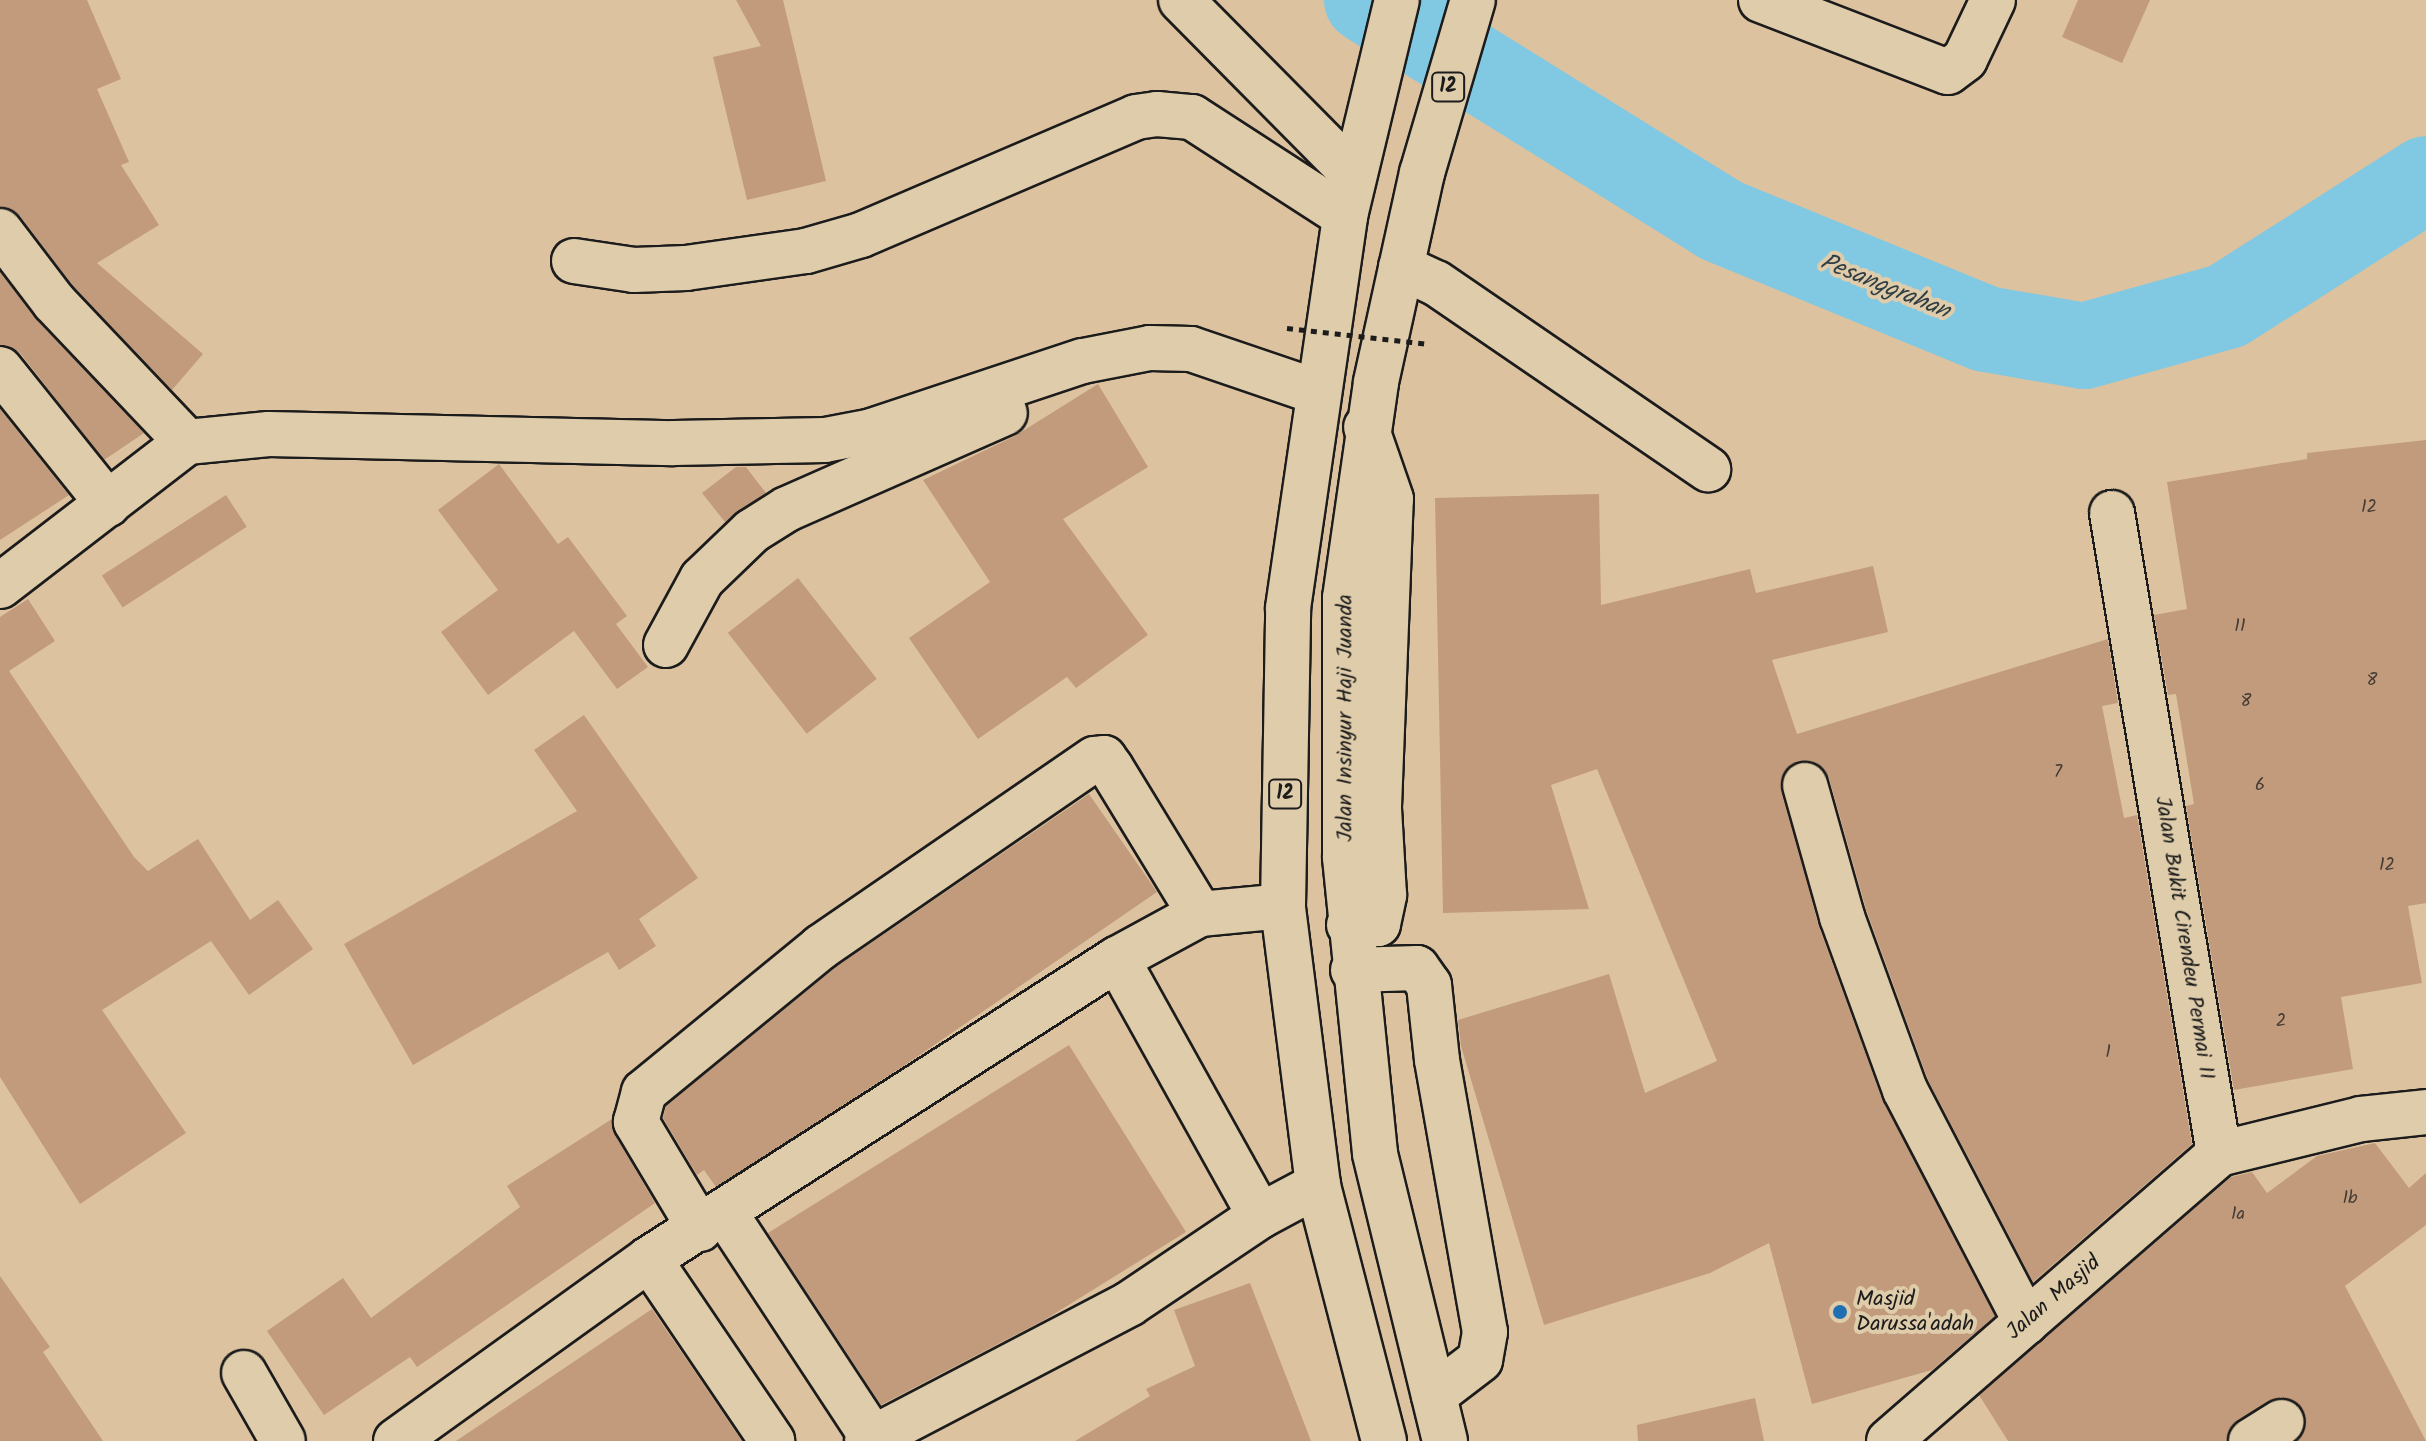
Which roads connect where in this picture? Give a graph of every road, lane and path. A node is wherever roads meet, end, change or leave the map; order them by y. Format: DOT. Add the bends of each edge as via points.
graph roads {
  1 [pos="1181,0"];
  2 [pos="1397,0"];
  3 [pos="1473,0"];
  4 [pos="1761,0"];
  5 [pos="1993,0"];
  6 [pos="1353,177"];
  7 [pos="0,231"];
  8 [pos="574,261"];
  9 [pos="1401,267"];
  10 [pos="1287,328"];
  11 [pos="1429,344"];
  12 [pos="1150,348"];
  13 [pos="0,369"];
  14 [pos="1317,392"];
  15 [pos="187,442"];
  16 [pos="1708,469"];
  17 [pos="108,504"];
  18 [pos="2112,513"];
  19 [pos="0,586"];
  20 [pos="666,645"];
  21 [pos="1805,785"];
  22 [pos="1283,906"];
  23 [pos="1200,914"];
  24 [pos="1117,959"];
  25 [pos="1353,970"];
  26 [pos="2426,1112"];
  27 [pos="2219,1154"];
  28 [pos="1318,1185"];
  29 [pos="1260,1216"];
  30 [pos="712,1221"];
  31 [pos="649,1259"];
  32 [pos="2026,1322"];
  33 [pos="244,1373"];
  34 [pos="1434,1395"];
  35 [pos="870,1439"];
  36 [pos="283,1441"];
  37 [pos="396,1441"];
  38 [pos="772,1441"];
  39 [pos="1384,1441"];
  40 [pos="1445,1441"];
  41 [pos="1889,1441"];
  1 -- 6 [label="main road"];
  2 -- 6 [label="main road, 12"];
  3 -- 9 [label="main road, Jalan Insinyur Haji Juanda / 12" via="1422,173"];
  4 -- 5 [label="main road" via="1948,72 1965,59"];
  6 -- 8 [label="main road" via="1192,117 1157,114 1136,117 861,235 806,251 686,268 634,270"];
  6 -- 14 [label="main road, 12"];
  7 -- 15 [label="main road" via="54,302"];
  9 -- 16 [label="main road" via="1436,283"];
  9 -- 25 [label="main road, Jalan Insinyur Haji Juanda / 12" via="1366,427 1345,598"];
  10 -- 11 [label="path, bridge"];
  12 -- 14 [label="main road" via="1191,349"];
  12 -- 15 [label="main road" via="1083,361 872,431 825,440 674,443 269,434"];
  12 -- 20 [label="main road" via="787,509 752,531 702,579"];
  13 -- 17 [label="main road"];
  14 -- 22 [label="main road, 12" via="1288,608"];
  15 -- 17 [label="main road"];
  17 -- 19 [label="main road"];
  18 -- 27 [label="main road, Jalan Bukit Cirendeu Permai II"];
  21 -- 32 [label="main road" via="1842,917 1905,1090"];
  22 -- 23 [label="main road"];
  22 -- 28 [label="main road, 12"];
  23 -- 24 [label="main road"];
  23 -- 30 [label="main road" via="1111,768 1104,758 1095,759 821,947 644,1092 636,1122"];
  24 -- 29 [label="main road"];
  24 -- 30 [label="main road"];
  25 -- 34 [label="main road, Jalan Insinyur Haji Juanda / 12" via="1375,1153"];
  25 -- 34 [label="main road" via="1417,968 1429,985 1437,1060 1485,1332 1480,1360"];
  26 -- 27 [label="main road" via="2361,1119"];
  27 -- 32 [label="main road, Jalan Masjid"];
  28 -- 29 [label="main road"];
  28 -- 39 [label="main road, 12"];
  29 -- 35 [label="main road" via="1129,1304"];
  30 -- 31 [label="main road"];
  30 -- 35 [label="main road"];
  31 -- 37 [label="main road"];
  31 -- 38 [label="main road"];
  32 -- 41 [label="main road, Jalan Masjid"];
  33 -- 36 [label="main road"];
  34 -- 40 [label="main road, Jalan Insinyur Haji Juanda / 12"];
}
